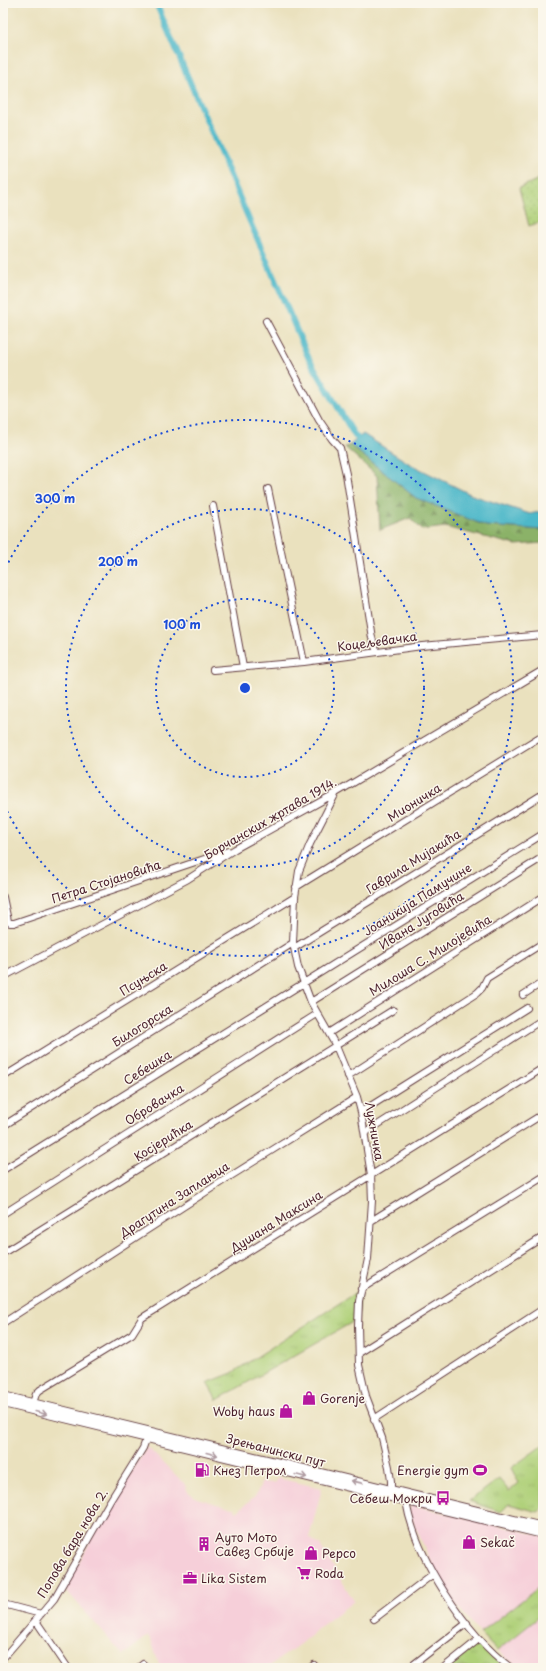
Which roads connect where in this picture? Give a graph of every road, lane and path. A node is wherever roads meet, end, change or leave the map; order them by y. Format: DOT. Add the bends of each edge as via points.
graph roads {
  1 [pos="266,321"];
  2 [pos="268,489"];
  3 [pos="213,506"];
  4 [pos="543,635"];
  5 [pos="376,652"];
  6 [pos="304,662"];
  7 [pos="243,667"];
  8 [pos="213,670"];
  9 [pos="543,670"];
  10 [pos="543,735"];
  11 [pos="336,793"];
  12 [pos="543,794"];
  13 [pos="543,834"];
  14 [pos="235,848"];
  15 [pos="543,857"];
  16 [pos="296,887"];
  17 [pos="543,896"];
  18 [pos="294,897"];
  19 [pos="3,898"];
  20 [pos="543,943"];
  21 [pos="294,945"];
  22 [pos="3,977"];
  23 [pos="543,982"];
  24 [pos="303,983"];
  25 [pos="523,995"];
  26 [pos="311,1002"];
  27 [pos="527,1008"];
  28 [pos="393,1010"];
  29 [pos="317,1014"];
  30 [pos="537,1023"];
  31 [pos="329,1033"];
  32 [pos="336,1046"];
  33 [pos="543,1068"];
  34 [pos="348,1076"];
  35 [pos="3,1078"];
  36 [pos="357,1097"];
  37 [pos="362,1112"];
  38 [pos="543,1114"];
  39 [pos="3,1126"];
  40 [pos="365,1133"];
  41 [pos="3,1170"];
  42 [pos="371,1175"];
  43 [pos="543,1177"];
  44 [pos="3,1214"];
  45 [pos="371,1221"];
  46 [pos="543,1237"];
  47 [pos="3,1253"];
  48 [pos="361,1289"];
  49 [pos="543,1309"];
  50 [pos="3,1322"];
  51 [pos="359,1353"];
  52 [pos="3,1396"];
  53 [pos="3,1403"];
  54 [pos="33,1403"];
  55 [pos="374,1419"];
  56 [pos="147,1435"];
  57 [pos="391,1490"];
  58 [pos="406,1501"];
  59 [pos="543,1527"];
  60 [pos="543,1534"];
  61 [pos="433,1574"];
  62 [pos="3,1604"];
  63 [pos="41,1614"];
  64 [pos="374,1619"];
  65 [pos="36,1621"];
  66 [pos="467,1623"];
  67 [pos="479,1639"];
  68 [pos="3,1658"];
  69 [pos="144,1664"];
  70 [pos="68,1668"];
  71 [pos="138,1668"];
  72 [pos="409,1668"];
  73 [pos="442,1668"];
  74 [pos="511,1668"];
  1 -- 5 [label="street" via="319,420 340,448"];
  2 -- 6 [label="street"];
  3 -- 7 [label="street"];
  4 -- 5 [label="street, Коцељевачка"];
  5 -- 6 [label="street, Коцељевачка"];
  6 -- 7 [label="street, Коцељевачка"];
  7 -- 8 [label="street, Коцељевачка"];
  9 -- 11 [label="street, Борчанских жртава 1914."];
  10 -- 16 [label="street, Мионичка"];
  11 -- 14 [label="street, Борчанских жртава 1914."];
  11 -- 16 [label="street, Лужничка" via="303,861"];
  12 -- 21 [label="street, Гаврила Мијакића"];
  13 -- 24 [label="street, Јоаникија Памучине"];
  14 -- 19 [label="street, Петра Стојановића" via="14,923 8,921"];
  14 -- 22 [label="street, Борчанских жртава 1914." via="188,879"];
  15 -- 26 [label="street, Ивана Југовића"];
  16 -- 18 [label="street, Лужничка"];
  17 -- 31 [label="street, Милоша С. Милојевића"];
  18 -- 21 [label="street, Лужничка"];
  18 -- 35 [label="street, Псуњска"];
  20 -- 34 [label="street" via="487,978 477,993"];
  21 -- 24 [label="street, Лужничка"];
  21 -- 39 [label="street, Билогорска"];
  23 -- 25 [label="street"];
  24 -- 26 [label="street, Лужничка"];
  24 -- 41 [label="street, Себешка"];
  26 -- 29 [label="street, Лужничка"];
  27 -- 37 [label="street"];
  28 -- 32 [label="street, Косјерићка"];
  29 -- 31 [label="street, Лужничка"];
  29 -- 44 [label="street, Обровачка"];
  30 -- 40 [label="street"];
  31 -- 32 [label="street, Лужничка"];
  32 -- 34 [label="street, Лужничка"];
  32 -- 47 [label="street, Косјерићка"];
  33 -- 42 [label="street, Душана Максина"];
  34 -- 36 [label="street, Лужничка"];
  36 -- 37 [label="street, Лужничка"];
  36 -- 50 [label="street, Драгутина Заплањца"];
  37 -- 40 [label="street, Лужничка"];
  38 -- 45 [label="street"];
  40 -- 42 [label="street, Лужничка"];
  42 -- 45 [label="street, Лужничка"];
  42 -- 54 [label="street, Душана Максина" via="142,1318 132,1334 40,1390"];
  43 -- 48 [label="street"];
  45 -- 48 [label="street, Лужничка" via="368,1259"];
  46 -- 51 [label="street"];
  48 -- 51 [label="street, Лужничка" via="358,1319"];
  49 -- 55 [label="street"];
  51 -- 55 [label="street, Лужничка" via="362,1381"];
  52 -- 54 [label="main road, Зрењанински пут"];
  53 -- 56 [label="main road, Зрењанински пут, one-way"];
  54 -- 56 [label="main road, Зрењанински пут"];
  55 -- 57 [label="street, Лужничка" via="382,1438 391,1475"];
  57 -- 56 [label="main road, Зрењанински пут, one-way"];
  56 -- 58 [label="main road, Зрењанински пут, one-way"];
  56 -- 63 [label="street, Попова бара нова 2." via="143,1448 58,1592"];
  57 -- 59 [label="main road, Зрењанински пут"];
  58 -- 60 [label="main road, Зрењанински пут"];
  58 -- 61 [label="street" via="414,1530"];
  61 -- 64 [label="street"];
  61 -- 66 [label="street"];
  62 -- 63 [label="street"];
  63 -- 65 [label="street, Попова бара нова 2."];
  65 -- 68 [label="street, Попова бара нова 2."];
  65 -- 70 [label="street"];
  66 -- 67 [label="street"];
  66 -- 72 [label="street"];
  67 -- 73 [label="street"];
  67 -- 74 [label="street"];
  69 -- 71 [label="street"];
}
